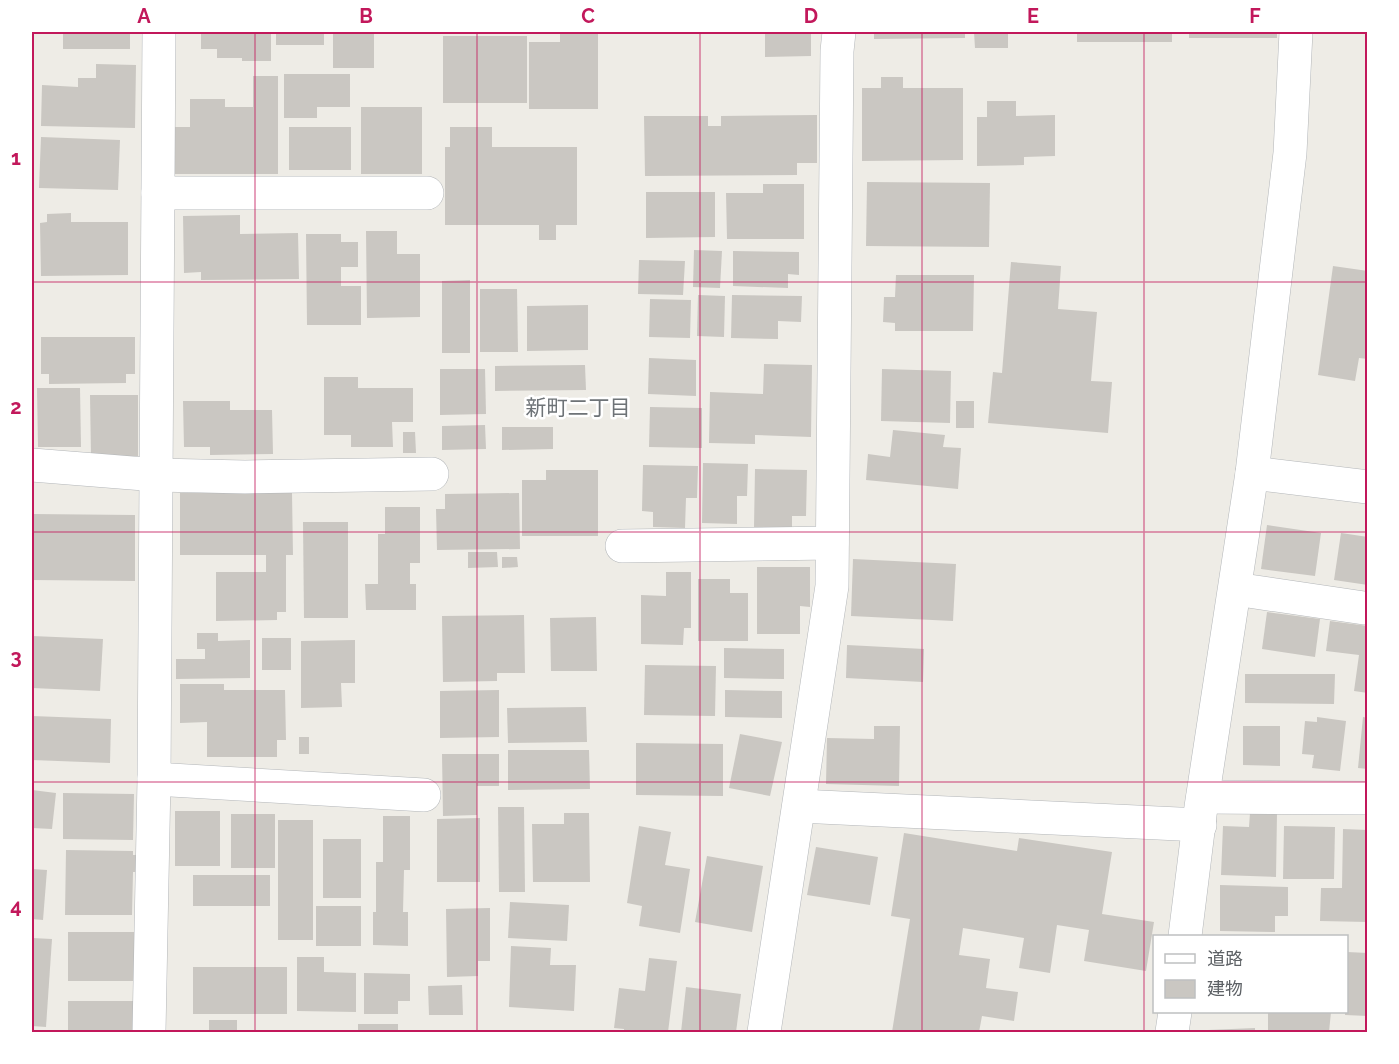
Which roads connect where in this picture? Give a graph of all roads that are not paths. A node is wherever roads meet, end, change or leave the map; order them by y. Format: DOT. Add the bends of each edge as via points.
graph roads {
  1 [pos="159,32"];
  2 [pos="840,32"];
  3 [pos="1296,32"];
  4 [pos="158,193"];
  5 [pos="427,193"];
  6 [pos="32,465"];
  7 [pos="1251,473"];
  8 [pos="432,474"];
  9 [pos="157,475"];
  10 [pos="1368,487"];
  11 [pos="832,543"];
  12 [pos="622,546"];
  13 [pos="1235,589"];
  14 [pos="1364,609"];
  15 [pos="154,779"];
  16 [pos="424,795"];
  17 [pos="1368,798"];
  18 [pos="799,806"];
  19 [pos="1201,811"];
  20 [pos="1185,935"];
  21 [pos="1175,1013"];
  22 [pos="149,1032"];
  23 [pos="764,1032"];
  24 [pos="1172,1032"];
  1 -- 4 [label="street"];
  2 -- 11 [label="street"];
  3 -- 7 [label="street" via="1290,153"];
  4 -- 5 [label="street"];
  4 -- 9 [label="street"];
  6 -- 9 [label="street"];
  7 -- 10 [label="street"];
  7 -- 13 [label="street"];
  8 -- 9 [label="street"];
  9 -- 15 [label="street"];
  11 -- 12 [label="street"];
  11 -- 18 [label="street" via="832,586"];
  13 -- 14 [label="street"];
  13 -- 19 [label="street"];
  15 -- 16 [label="street"];
  15 -- 22 [label="street"];
  17 -- 19 [label="street"];
  18 -- 19 [label="street"];
  18 -- 23 [label="street"];
  19 -- 20 [label="street"];
  21 -- 24 [label="street"];
}
